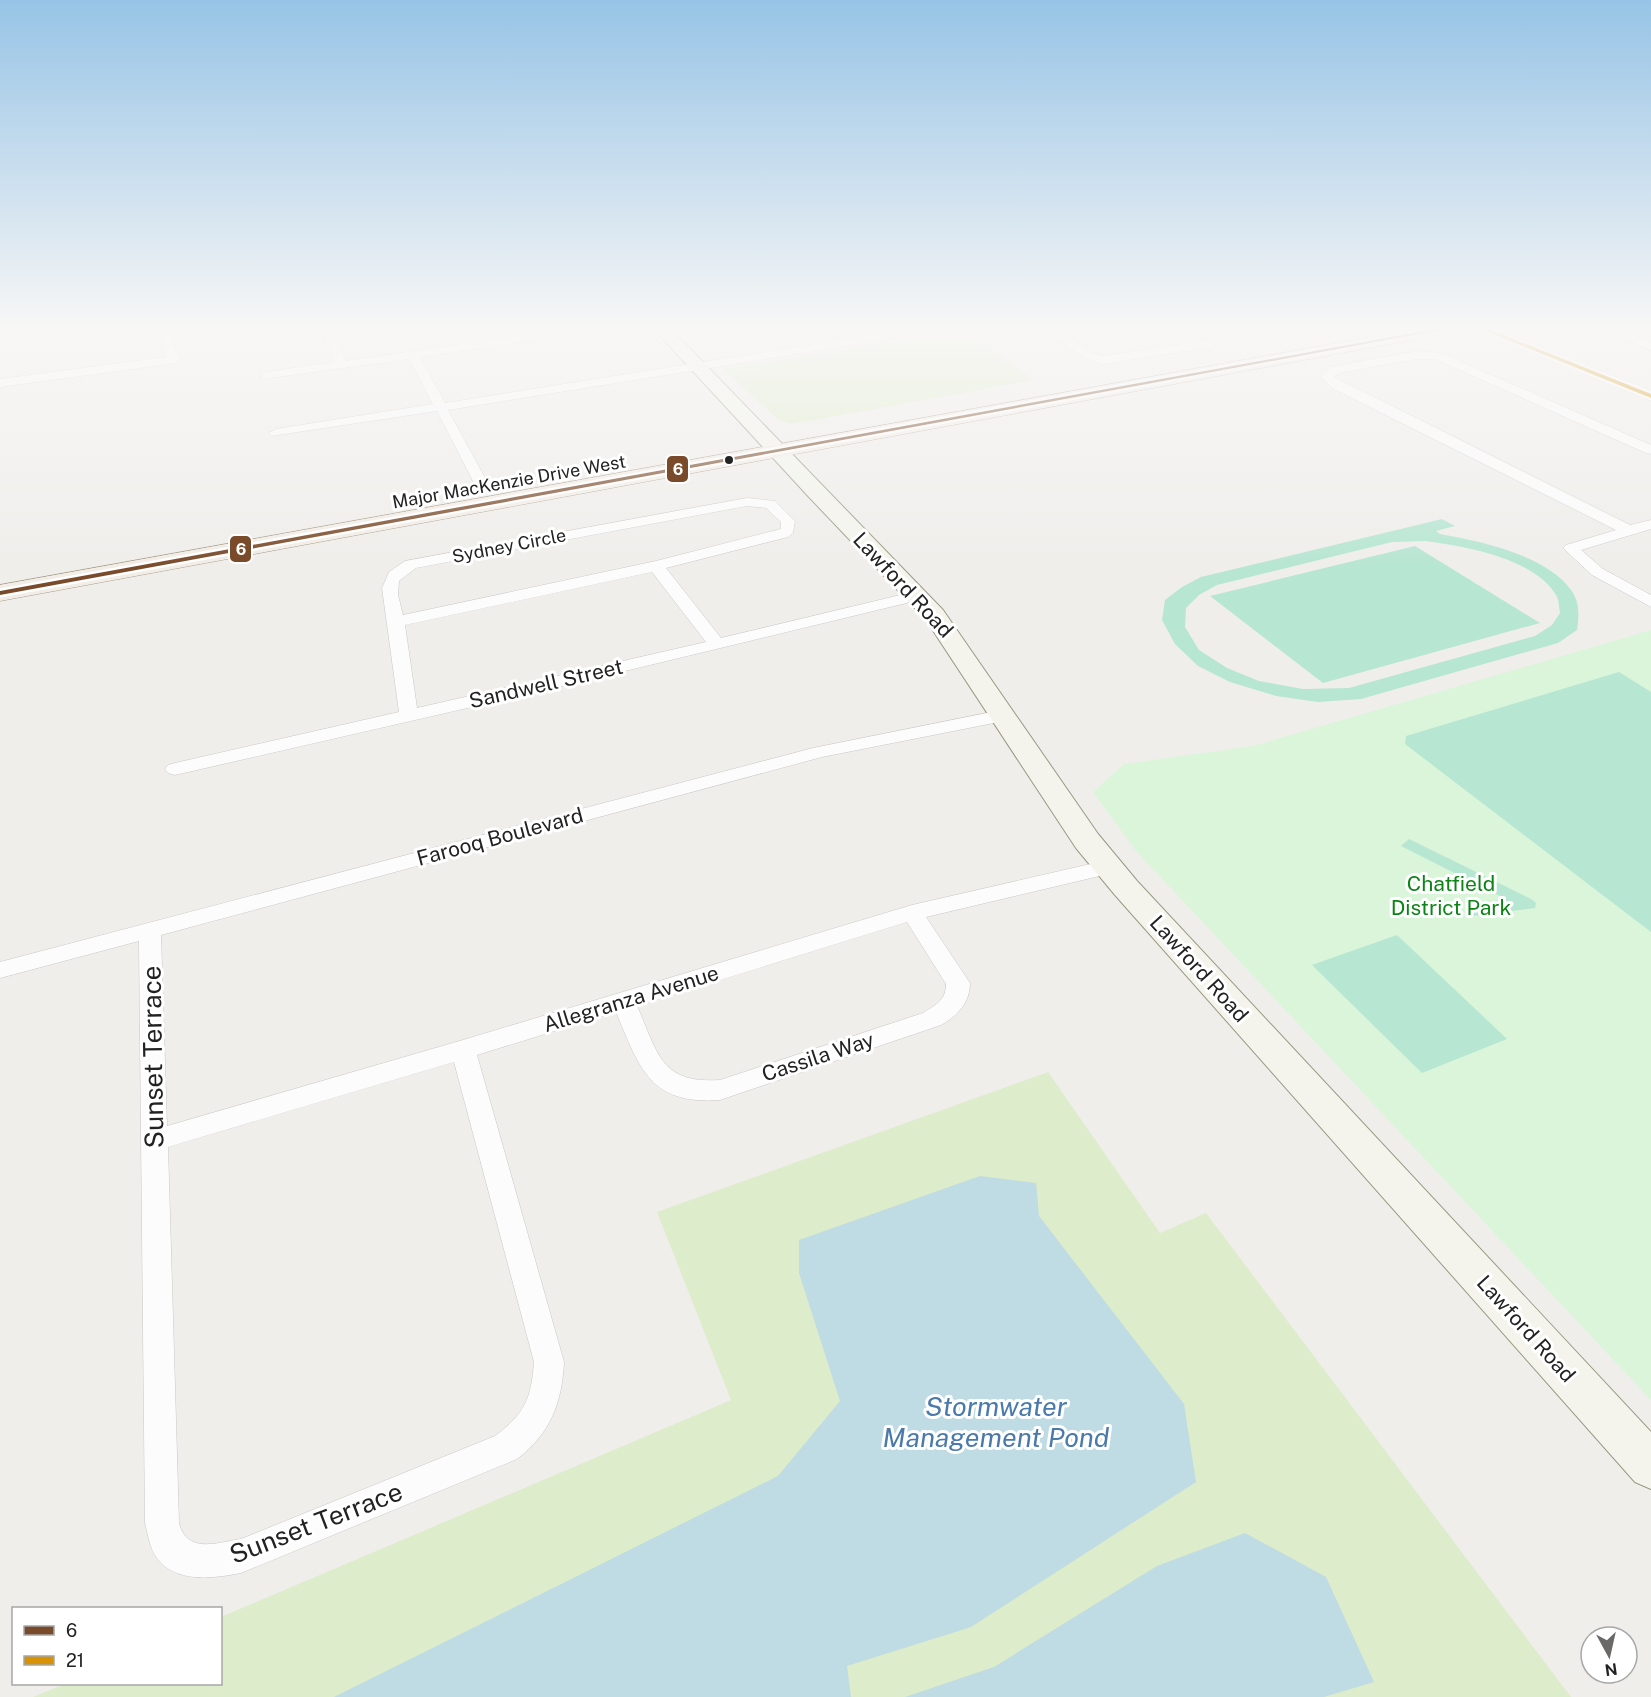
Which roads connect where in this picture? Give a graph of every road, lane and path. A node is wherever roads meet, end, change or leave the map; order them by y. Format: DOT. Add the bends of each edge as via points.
graph roads {
  1 [pos="433,408"];
  2 [pos="442,408"];
  3 [pos="737,408"];
  4 [pos="958,408"];
  5 [pos="981,408"];
  6 [pos="1381,408"];
  7 [pos="1557,408"];
  8 [pos="276,433"];
  9 [pos="771,444"];
  10 [pos="1651,450"];
  11 [pos="480,482"];
  12 [pos="1651,524"];
  13 [pos="1628,530"];
  14 [pos="656,566"];
  15 [pos="0,573"];
  16 [pos="0,593"];
  17 [pos="917,596"];
  18 [pos="1651,602"];
  19 [pos="396,622"];
  20 [pos="716,643"];
  21 [pos="409,716"];
  22 [pos="1002,716"];
  23 [pos="175,769"];
  24 [pos="1108,867"];
  25 [pos="912,913"];
  26 [pos="150,931"];
  27 [pos="0,970"];
  28 [pos="623,1001"];
  29 [pos="463,1050"];
  30 [pos="155,1140"];
  31 [pos="1651,1466"];
  1 -- 8 [label="street"];
  2 -- 11 [label="street"];
  3 -- 9 [label="street, Lawford Road"];
  4 -- 9 [label="main road, Major MacKenzie Drive West"];
  5 -- 9 [label="main road, Major MacKenzie Drive West"];
  6 -- 13 [label="street"];
  7 -- 10 [label="street"];
  9 -- 11 [label="main road, Major MacKenzie Drive West"];
  9 -- 16 [label="main road, Major MacKenzie Drive West"];
  9 -- 17 [label="street, Lawford Road"];
  11 -- 15 [label="main road, Major MacKenzie Drive West"];
  12 -- 13 [label="street"];
  13 -- 18 [label="street" via="1571,548 1593,569"];
  14 -- 19 [label="street, Sydney Circle"];
  14 -- 19 [label="street, Sydney Circle" via="775,537 788,530 788,521 770,504 747,502 411,564 395,572 389,582"];
  14 -- 20 [label="street"];
  17 -- 20 [label="street, Sandwell Street"];
  17 -- 22 [label="street, Lawford Road" via="948,632"];
  19 -- 21 [label="street"];
  20 -- 21 [label="street, Sandwell Street"];
  21 -- 23 [label="street, Sandwell Street"];
  22 -- 24 [label="street, Lawford Road"];
  22 -- 26 [label="street, Farooq Boulevard" via="820,752"];
  24 -- 25 [label="street, Allegranza Avenue"];
  24 -- 31 [label="street, Lawford Road"];
  25 -- 28 [label="street, Allegranza Avenue"];
  25 -- 28 [label="street, Cassila Way" via="958,983 959,992 946,1012 720,1090 685,1092 658,1076"];
  26 -- 27 [label="street, Farooq Boulevard"];
  26 -- 30 [label="street, Sunset Terrace"];
  28 -- 29 [label="street, Allegranza Avenue"];
  29 -- 30 [label="street, Allegranza Avenue"];
  29 -- 30 [label="street, Sunset Terrace" via="549,1362 548,1391 539,1417 526,1434 506,1448 242,1556 208,1562 183,1557 169,1545 162,1522"];
}
